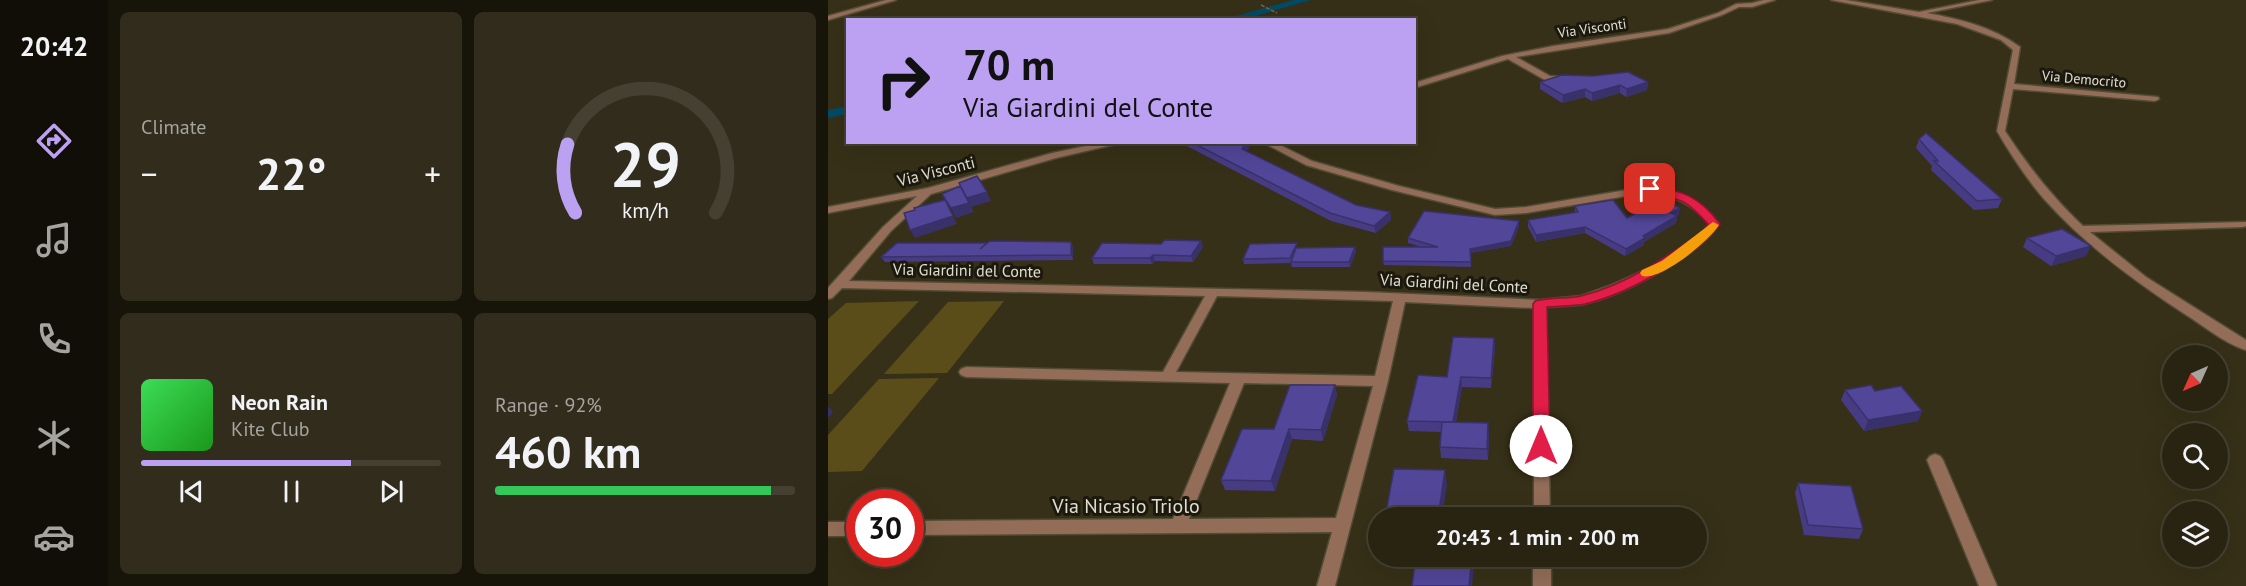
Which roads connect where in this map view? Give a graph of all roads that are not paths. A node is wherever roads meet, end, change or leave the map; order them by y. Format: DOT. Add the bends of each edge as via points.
graph roads {
  1 [pos="893,0"];
  2 [pos="1772,0"];
  3 [pos="1834,0"];
  4 [pos="1989,0"];
  5 [pos="1912,13"];
  6 [pos="828,18"];
  7 [pos="1510,57"];
  8 [pos="1574,79"];
  9 [pos="1416,85"];
  10 [pos="2011,86"];
  11 [pos="2155,99"];
  12 [pos="1111,144"];
  13 [pos="1270,144"];
  14 [pos="929,191"];
  15 [pos="828,210"];
  16 [pos="2243,224"];
  17 [pos="2081,228"];
  18 [pos="840,284"];
  19 [pos="1213,292"];
  20 [pos="828,295"];
  21 [pos="1400,297"];
  22 [pos="1540,304"];
  23 [pos="2246,346"];
  24 [pos="966,372"];
  25 [pos="1167,376"];
  26 [pos="1239,378"];
  27 [pos="1381,381"];
  28 [pos="1935,460"];
  29 [pos="1542,507"];
  30 [pos="1343,525"];
  31 [pos="1178,526"];
  32 [pos="924,528"];
  33 [pos="828,529"];
  34 [pos="846,529"];
  35 [pos="1542,567"];
  36 [pos="1326,586"];
  37 [pos="1542,586"];
  38 [pos="1988,586"];
  1 -- 6 [label="street"];
  2 -- 7 [label="street, Via Visconti" via="1733,6 1669,31"];
  3 -- 5 [label="street"];
  4 -- 5 [label="street"];
  5 -- 10 [label="street" via="1962,23 2007,39 2017,49"];
  7 -- 8 [label="street" via="1548,78"];
  7 -- 9 [label="street, Via Visconti"];
  10 -- 11 [label="street, Via Democrito"];
  10 -- 17 [label="street" via="2001,130 2030,178"];
  12 -- 14 [label="street, Via Visconti" via="1055,155"];
  13 -- 22 [label="street, Via Giardini del Conte" via="1309,163 1495,212 1650,189 1671,192 1696,203 1714,224 1667,264 1613,289 1583,300"];
  14 -- 15 [label="street, Via Visconti"];
  14 -- 18 [label="street" via="911,204"];
  16 -- 17 [label="street"];
  17 -- 23 [label="street" via="2119,264"];
  18 -- 19 [label="street, Via Giardini del Conte"];
  18 -- 20 [label="street"];
  19 -- 21 [label="street, Via Giardini del Conte"];
  19 -- 25 [label="street"];
  21 -- 22 [label="street, Via Giardini del Conte"];
  21 -- 27 [label="street"];
  22 -- 29 [label="street"];
  24 -- 25 [label="street"];
  25 -- 26 [label="street"];
  26 -- 27 [label="street"];
  26 -- 31 [label="street"];
  27 -- 30 [label="street"];
  28 -- 38 [label="street"];
  30 -- 31 [label="street, Via Nicasio Triolo"];
  30 -- 36 [label="street"];
  31 -- 32 [label="street, Via Nicasio Triolo"];
  33 -- 34 [label="street"];
  35 -- 37 [label="street"];
}
